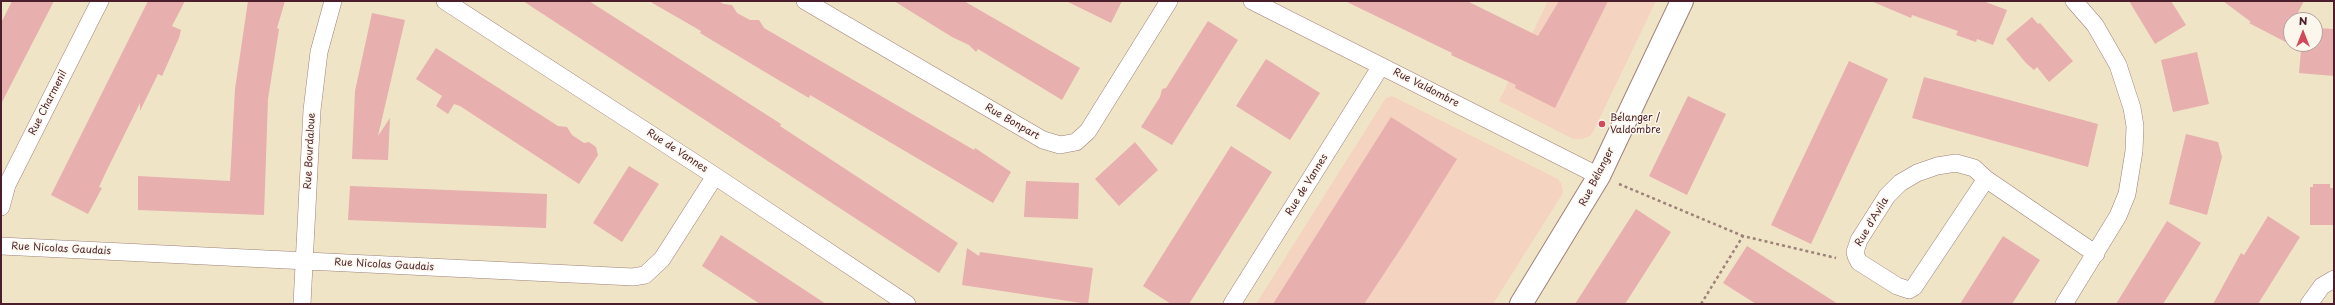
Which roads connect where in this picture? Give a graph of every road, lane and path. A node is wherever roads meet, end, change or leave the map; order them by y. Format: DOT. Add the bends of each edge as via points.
graph roads {
  1 [pos="100,1"];
  2 [pos="333,1"];
  3 [pos="445,1"];
  4 [pos="805,1"];
  5 [pos="1169,1"];
  6 [pos="1252,1"];
  7 [pos="1682,1"];
  8 [pos="2074,1"];
  9 [pos="1381,66"];
  10 [pos="715,176"];
  11 [pos="1986,179"];
  12 [pos="1609,180"];
  13 [pos="1,207"];
  14 [pos="1744,236"];
  15 [pos="1,246"];
  16 [pos="2096,254"];
  17 [pos="1836,258"];
  18 [pos="304,261"];
  19 [pos="2334,279"];
  20 [pos="302,304"];
  21 [pos="907,304"];
  22 [pos="1232,304"];
  23 [pos="1521,304"];
  24 [pos="1701,304"];
  25 [pos="2064,304"];
  26 [pos="2309,304"];
  1 -- 13 [label="street, Rue Charmenil" via="7,185"];
  2 -- 18 [label="street, Rue Bourdaloue" via="319,52 315,81"];
  3 -- 10 [label="street, Rue de Vannes"];
  4 -- 5 [label="street, Rue Bonpart" via="1043,140 1060,146 1076,142 1088,131"];
  6 -- 9 [label="street, Rue Valdombre"];
  7 -- 12 [label="street, Rue Bélanger"];
  8 -- 16 [label="street" via="2095,25 2118,65 2135,126 2127,194 2118,216"];
  9 -- 12 [label="street, Rue Valdombre"];
  9 -- 22 [label="street, Rue de Vannes"];
  10 -- 18 [label="street, Rue Nicolas Gaudais" via="662,259 645,275 618,277"];
  10 -- 21 [label="street, Rue de Vannes"];
  11 -- 11 [label="street, Rue d'Avila" via="1974,168 1956,164 1936,166 1900,183 1887,196 1859,240 1855,252 1859,262 1897,286 1909,290 1914,288"];
  11 -- 16 [label="street, Rue d'Avila"];
  12 -- 14 [label="path"];
  12 -- 23 [label="street, Rue Bélanger"];
  14 -- 17 [label="path"];
  14 -- 24 [label="path"];
  15 -- 18 [label="street, Rue Nicolas Gaudais"];
  16 -- 25 [label="street"];
  18 -- 20 [label="street, Rue Bourdaloue"];
  19 -- 26 [label="street" via="2322,286"];
}
